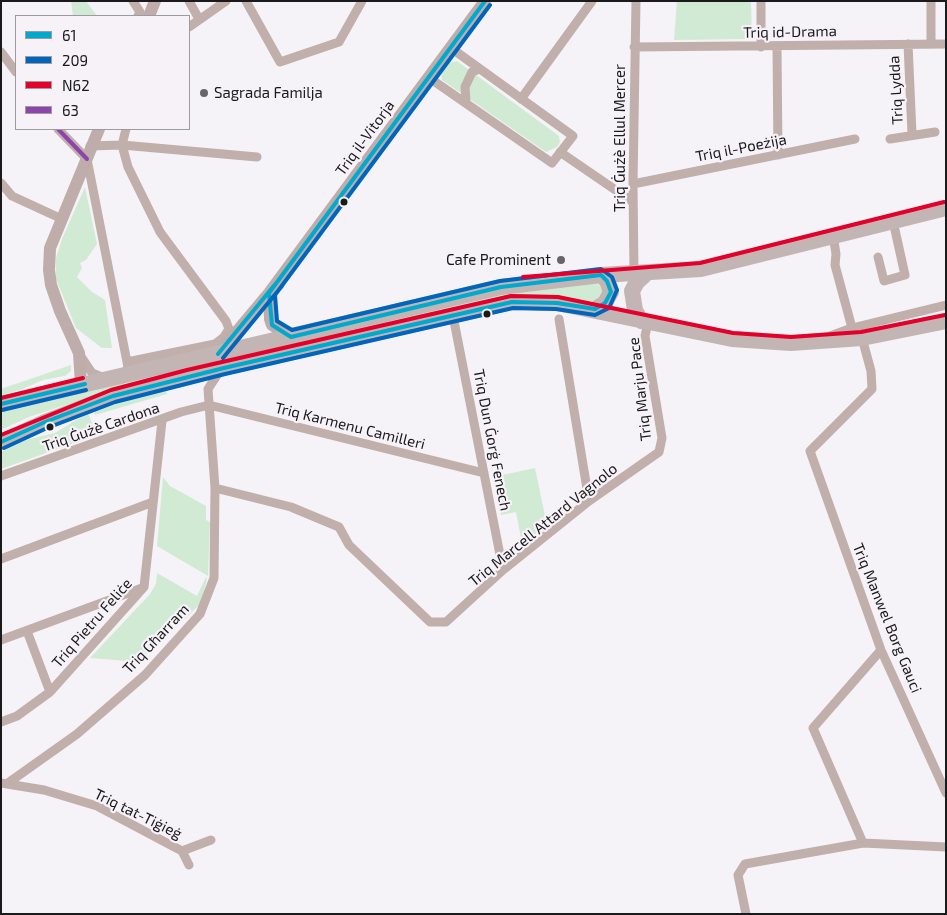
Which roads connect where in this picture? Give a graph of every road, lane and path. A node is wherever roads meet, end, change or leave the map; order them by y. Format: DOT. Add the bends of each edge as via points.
graph roads {
  1 [pos="133,1"];
  2 [pos="155,1"];
  3 [pos="189,1"];
  4 [pos="226,1"];
  5 [pos="246,1"];
  6 [pos="362,1"];
  7 [pos="485,1"];
  8 [pos="592,1"];
  9 [pos="636,1"];
  10 [pos="761,1"];
  11 [pos="931,1"];
  12 [pos="138,15"];
  13 [pos="149,15"];
  14 [pos="199,19"];
  15 [pos="190,27"];
  16 [pos="908,44"];
  17 [pos="931,44"];
  18 [pos="946,44"];
  19 [pos="634,47"];
  20 [pos="761,47"];
  21 [pos="777,47"];
  22 [pos="451,48"];
  23 [pos="1,52"];
  24 [pos="478,69"];
  25 [pos="15,71"];
  26 [pos="428,77"];
  27 [pos="521,99"];
  28 [pos="466,102"];
  29 [pos="59,130"];
  30 [pos="98,130"];
  31 [pos="126,130"];
  32 [pos="935,132"];
  33 [pos="912,134"];
  34 [pos="855,139"];
  35 [pos="890,139"];
  36 [pos="122,145"];
  37 [pos="90,146"];
  38 [pos="560,152"];
  39 [pos="778,156"];
  40 [pos="257,157"];
  41 [pos="87,160"];
  42 [pos="1,183"];
  43 [pos="633,184"];
  44 [pos="633,202"];
  45 [pos="946,208"];
  46 [pos="62,219"];
  47 [pos="893,221"];
  48 [pos="833,235"];
  49 [pos="878,257"];
  50 [pos="641,274"];
  51 [pos="601,275"];
  52 [pos="270,293"];
  53 [pos="946,305"];
  54 [pos="595,309"];
  55 [pos="454,316"];
  56 [pos="560,319"];
  57 [pos="946,321"];
  58 [pos="645,326"];
  59 [pos="857,333"];
  60 [pos="291,337"];
  61 [pos="79,353"];
  62 [pos="220,362"];
  63 [pos="128,368"];
  64 [pos="188,376"];
  65 [pos="108,379"];
  66 [pos="81,384"];
  67 [pos="208,389"];
  68 [pos="1,404"];
  69 [pos="209,405"];
  70 [pos="162,421"];
  71 [pos="1,442"];
  72 [pos="660,452"];
  73 [pos="484,473"];
  74 [pos="1,476"];
  75 [pos="215,488"];
  76 [pos="589,501"];
  77 [pos="153,502"];
  78 [pos="1,559"];
  79 [pos="503,570"];
  80 [pos="144,587"];
  81 [pos="27,631"];
  82 [pos="1,640"];
  83 [pos="882,650"];
  84 [pos="50,692"];
  85 [pos="1,722"];
  86 [pos="4,783"];
  87 [pos="946,792"];
  88 [pos="211,840"];
  89 [pos="863,843"];
  90 [pos="946,846"];
  91 [pos="182,850"];
  92 [pos="189,865"];
  93 [pos="746,914"];
  1 -- 12 [label="street"];
  2 -- 13 [label="street"];
  3 -- 14 [label="street"];
  4 -- 14 [label="street"];
  5 -- 6 [label="street" via="280,62 339,42"];
  7 -- 22 [label="street, Triq il-Vitorja"];
  8 -- 27 [label="street"];
  9 -- 19 [label="street, Triq Ġużè Ellul Mercer"];
  10 -- 20 [label="street"];
  11 -- 17 [label="street"];
  14 -- 15 [label="street"];
  16 -- 17 [label="street, Triq id-Drama"];
  16 -- 21 [label="street, Triq id-Drama"];
  16 -- 33 [label="street, Triq Lydda"];
  17 -- 18 [label="street, Triq id-Drama"];
  19 -- 20 [label="street, Triq id-Drama"];
  19 -- 43 [label="street, Triq Ġużè Ellul Mercer"];
  20 -- 21 [label="street, Triq id-Drama"];
  21 -- 39 [label="street"];
  22 -- 24 [label="street"];
  22 -- 26 [label="street, Triq il-Vitorja"];
  23 -- 25 [label="street"];
  24 -- 27 [label="street"];
  24 -- 28 [label="street" via="472,72 465,87"];
  26 -- 28 [label="street"];
  26 -- 52 [label="street, Triq il-Vitorja"];
  27 -- 38 [label="street" via="573,136"];
  28 -- 38 [label="street" via="552,162"];
  29 -- 41 [label="street"];
  30 -- 37 [label="street"];
  31 -- 36 [label="street"];
  32 -- 33 [label="street, Triq Lydda"];
  33 -- 35 [label="street, Triq Lydda"];
  34 -- 39 [label="street, Triq il-Poeżija"];
  36 -- 37 [label="street"];
  36 -- 40 [label="street"];
  36 -- 63 [label="street" via="128,167 160,232 229,329 215,344"];
  37 -- 41 [label="street"];
  38 -- 44 [label="street"];
  39 -- 43 [label="street, Triq il-Poeżija"];
  41 -- 46 [label="street"];
  41 -- 63 [label="street"];
  42 -- 46 [label="street" via="12,196"];
  43 -- 44 [label="street, Triq Ġużè Ellul Mercer"];
  44 -- 50 [label="street, Triq Ġużè Ellul Mercer"];
  45 -- 47 [label="highway"];
  46 -- 61 [label="street" via="50,248 49,270 60,311"];
  47 -- 48 [label="highway"];
  47 -- 49 [label="street" via="905,275 884,281"];
  48 -- 50 [label="highway" via="701,269"];
  48 -- 59 [label="street" via="835,266"];
  50 -- 51 [label="highway"];
  50 -- 58 [label="highway" via="632,291 635,310"];
  51 -- 54 [label="highway" via="610,292 605,303"];
  51 -- 60 [label="highway" via="501,286"];
  52 -- 60 [label="street" via="270,320"];
  52 -- 62 [label="street, Triq il-Vitorja"];
  53 -- 59 [label="street"];
  54 -- 55 [label="highway" via="557,303 512,302"];
  54 -- 58 [label="highway"];
  55 -- 62 [label="highway"];
  55 -- 73 [label="street, Triq Dun Ġorġ Fenech"];
  56 -- 76 [label="street"];
  57 -- 59 [label="highway"];
  58 -- 59 [label="highway" via="732,339 791,343 820,342"];
  58 -- 72 [label="street, Triq Marju Pace" via="662,438"];
  59 -- 83 [label="street, Triq Manwel Borg Gauci" via="871,371 872,389 810,451"];
  60 -- 62 [label="highway"];
  61 -- 65 [label="street" via="92,373"];
  61 -- 66 [label="street"];
  62 -- 63 [label="highway"];
  62 -- 64 [label="highway"];
  62 -- 67 [label="street"];
  63 -- 65 [label="highway"];
  64 -- 67 [label="street"];
  64 -- 71 [label="highway" via="86,405"];
  65 -- 66 [label="highway"];
  66 -- 68 [label="highway"];
  67 -- 69 [label="street, Triq Għarram"];
  69 -- 70 [label="street, Triq Ġużè Cardona"];
  69 -- 73 [label="street, Triq Karmenu Camilleri"];
  69 -- 75 [label="street, Triq Għarram"];
  70 -- 74 [label="street, Triq Ġużè Cardona"];
  70 -- 77 [label="street, Triq Pietru Feliċe"];
  72 -- 76 [label="street, Triq Marcell Attard Vagnolo"];
  73 -- 79 [label="street, Triq Dun Ġorġ Fenech"];
  75 -- 79 [label="street, Triq Marcell Attard Vagnolo" via="291,507 339,526 349,546 430,622 446,622"];
  75 -- 86 [label="street, Triq Għarram" via="214,578 200,614 145,675 77,734"];
  76 -- 79 [label="street, Triq Marcell Attard Vagnolo"];
  77 -- 78 [label="street"];
  77 -- 80 [label="street, Triq Pietru Feliċe"];
  80 -- 81 [label="street"];
  80 -- 84 [label="street, Triq Pietru Feliċe"];
  81 -- 82 [label="street"];
  81 -- 84 [label="street"];
  83 -- 87 [label="street, Triq Manwel Borg Gauci"];
  83 -- 89 [label="street" via="813,728"];
  84 -- 85 [label="street, Triq Pietru Feliċe" via="18,716"];
  86 -- 91 [label="street, Triq tat-Tiġieġ" via="44,790 97,806"];
  88 -- 91 [label="street"];
  89 -- 90 [label="street"];
  89 -- 93 [label="street" via="745,864 738,875"];
  91 -- 92 [label="street, Triq tat-Tiġieġ"];
}
